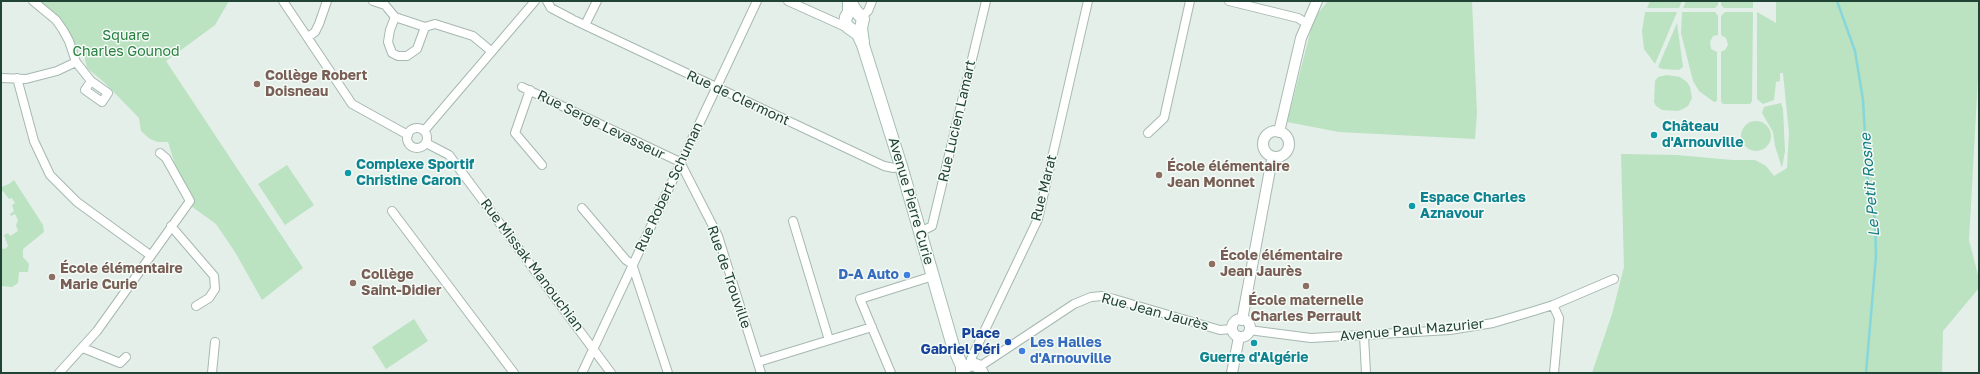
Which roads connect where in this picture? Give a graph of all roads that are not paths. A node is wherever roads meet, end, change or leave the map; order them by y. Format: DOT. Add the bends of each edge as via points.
graph roads {
  1 [pos="33,1"];
  2 [pos="283,1"];
  3 [pos="327,1"];
  4 [pos="373,1"];
  5 [pos="535,1"];
  6 [pos="547,1"];
  7 [pos="597,1"];
  8 [pos="757,1"];
  9 [pos="788,1"];
  10 [pos="849,1"];
  11 [pos="872,1"];
  12 [pos="986,1"];
  13 [pos="1088,1"];
  14 [pos="1190,1"];
  15 [pos="1229,1"];
  16 [pos="1318,1"];
  17 [pos="395,17"];
  18 [pos="852,21"];
  19 [pos="1306,23"];
  20 [pos="585,25"];
  21 [pos="425,27"];
  22 [pos="308,37"];
  23 [pos="491,51"];
  24 [pos="76,62"];
  25 [pos="1,78"];
  26 [pos="17,78"];
  27 [pos="91,81"];
  28 [pos="716,87"];
  29 [pos="424,131"];
  30 [pos="1278,132"];
  31 [pos="1148,133"];
  32 [pos="408,135"];
  33 [pos="426,143"];
  34 [pos="160,153"];
  35 [pos="1274,157"];
  36 [pos="680,162"];
  37 [pos="542,165"];
  38 [pos="901,166"];
  39 [pos="582,208"];
  40 [pos="392,211"];
  41 [pos="793,221"];
  42 [pos="171,226"];
  43 [pos="920,232"];
  44 [pos="150,255"];
  45 [pos="632,264"];
  46 [pos="933,276"];
  47 [pos="1614,279"];
  48 [pos="1553,305"];
  49 [pos="196,306"];
  50 [pos="1242,320"];
  51 [pos="872,327"];
  52 [pos="1249,330"];
  53 [pos="1235,333"];
  54 [pos="1364,336"];
  55 [pos="829,340"];
  56 [pos="215,342"];
  57 [pos="83,348"];
  58 [pos="593,348"];
  59 [pos="126,357"];
  60 [pos="758,362"];
  61 [pos="968,365"];
  62 [pos="59,373"];
  63 [pos="212,373"];
  64 [pos="514,373"];
  65 [pos="582,373"];
  66 [pos="612,373"];
  67 [pos="668,373"];
  68 [pos="761,373"];
  69 [pos="891,373"];
  70 [pos="1232,373"];
  71 [pos="1366,373"];
  72 [pos="1554,373"];
  1 -- 24 [label="street" via="56,20 69,41"];
  2 -- 22 [label="street"];
  3 -- 22 [label="street" via="315,32"];
  4 -- 17 [label="street" via="385,5"];
  5 -- 23 [label="street"];
  6 -- 20 [label="street, Rue de Clermont" via="551,8"];
  7 -- 20 [label="street"];
  8 -- 28 [label="street, Rue Robert Schuman"];
  9 -- 18 [label="street"];
  10 -- 18 [label="main road, Avenue Pierre Curie"];
  11 -- 18 [label="street" via="868,11"];
  12 -- 43 [label="street, Rue Lucien Lamart" via="932,226"];
  13 -- 61 [label="street, Rue Marat" via="1038,219"];
  14 -- 31 [label="street" via="1164,118"];
  15 -- 19 [label="street" via="1298,18"];
  16 -- 19 [label="street"];
  17 -- 21 [label="street"];
  17 -- 21 [label="street" via="388,42 392,53 398,56 407,56 416,49"];
  18 -- 38 [label="main road, Avenue Pierre Curie" via="863,45"];
  19 -- 30 [label="street"];
  20 -- 28 [label="street, Rue de Clermont"];
  21 -- 23 [label="street" via="435,24 473,36"];
  22 -- 32 [label="street" via="352,104"];
  23 -- 29 [label="street"];
  24 -- 26 [label="street" via="48,74"];
  24 -- 27 [label="street"];
  25 -- 26 [label="street"];
  26 -- 44 [label="street" via="34,141 50,175 83,206"];
  28 -- 36 [label="street, Rue Robert Schuman"];
  28 -- 38 [label="street, Rue de Clermont" via="884,166"];
  29 -- 32 [label="street" via="415,128"];
  29 -- 33 [label="street"];
  30 -- 35 [label="street" via="1287,139 1288,146 1282,156"];
  30 -- 35 [label="street" via="1271,133 1263,142 1264,150"];
  32 -- 33 [label="street" via="412,147 418,148"];
  33 -- 58 [label="street, Rue Missak Manouchian" via="452,158"];
  34 -- 42 [label="street" via="166,158 190,201"];
  35 -- 50 [label="street"];
  36 -- 37 [label="street, Rue Serge Levasseur" via="526,89 515,133"];
  36 -- 45 [label="street, Rue Robert Schuman"];
  36 -- 60 [label="street, Rue de Trouville" via="718,236"];
  38 -- 43 [label="main road, Avenue Pierre Curie"];
  39 -- 45 [label="street"];
  40 -- 64 [label="street"];
  41 -- 55 [label="street"];
  42 -- 44 [label="street"];
  42 -- 49 [label="street" via="214,276 215,289 209,298"];
  43 -- 46 [label="main road, Avenue Pierre Curie"];
  44 -- 57 [label="street"];
  45 -- 58 [label="street, Rue Robert Schuman"];
  45 -- 67 [label="street"];
  46 -- 51 [label="street" via="860,299"];
  46 -- 61 [label="main road, Avenue Pierre Curie"];
  47 -- 48 [label="street, Avenue Paul Mazurier"];
  48 -- 54 [label="street, Avenue Paul Mazurier" via="1493,323 1450,330"];
  48 -- 72 [label="street" via="1559,318"];
  50 -- 52 [label="street" via="1248,324"];
  50 -- 53 [label="street" via="1234,323"];
  51 -- 55 [label="street"];
  51 -- 69 [label="street"];
  52 -- 53 [label="street" via="1247,335"];
  52 -- 54 [label="street, Avenue Paul Mazurier" via="1310,338"];
  53 -- 61 [label="street, Rue Jean Jaurès" via="1114,299 1091,297 1074,304"];
  53 -- 70 [label="street"];
  54 -- 71 [label="street"];
  55 -- 60 [label="street"];
  56 -- 63 [label="street"];
  57 -- 59 [label="street" via="120,363"];
  57 -- 62 [label="street"];
  58 -- 65 [label="street, Rue Robert Schuman"];
  58 -- 66 [label="street, Rue Missak Manouchian"];
  60 -- 68 [label="street, Rue de Trouville"];
}
